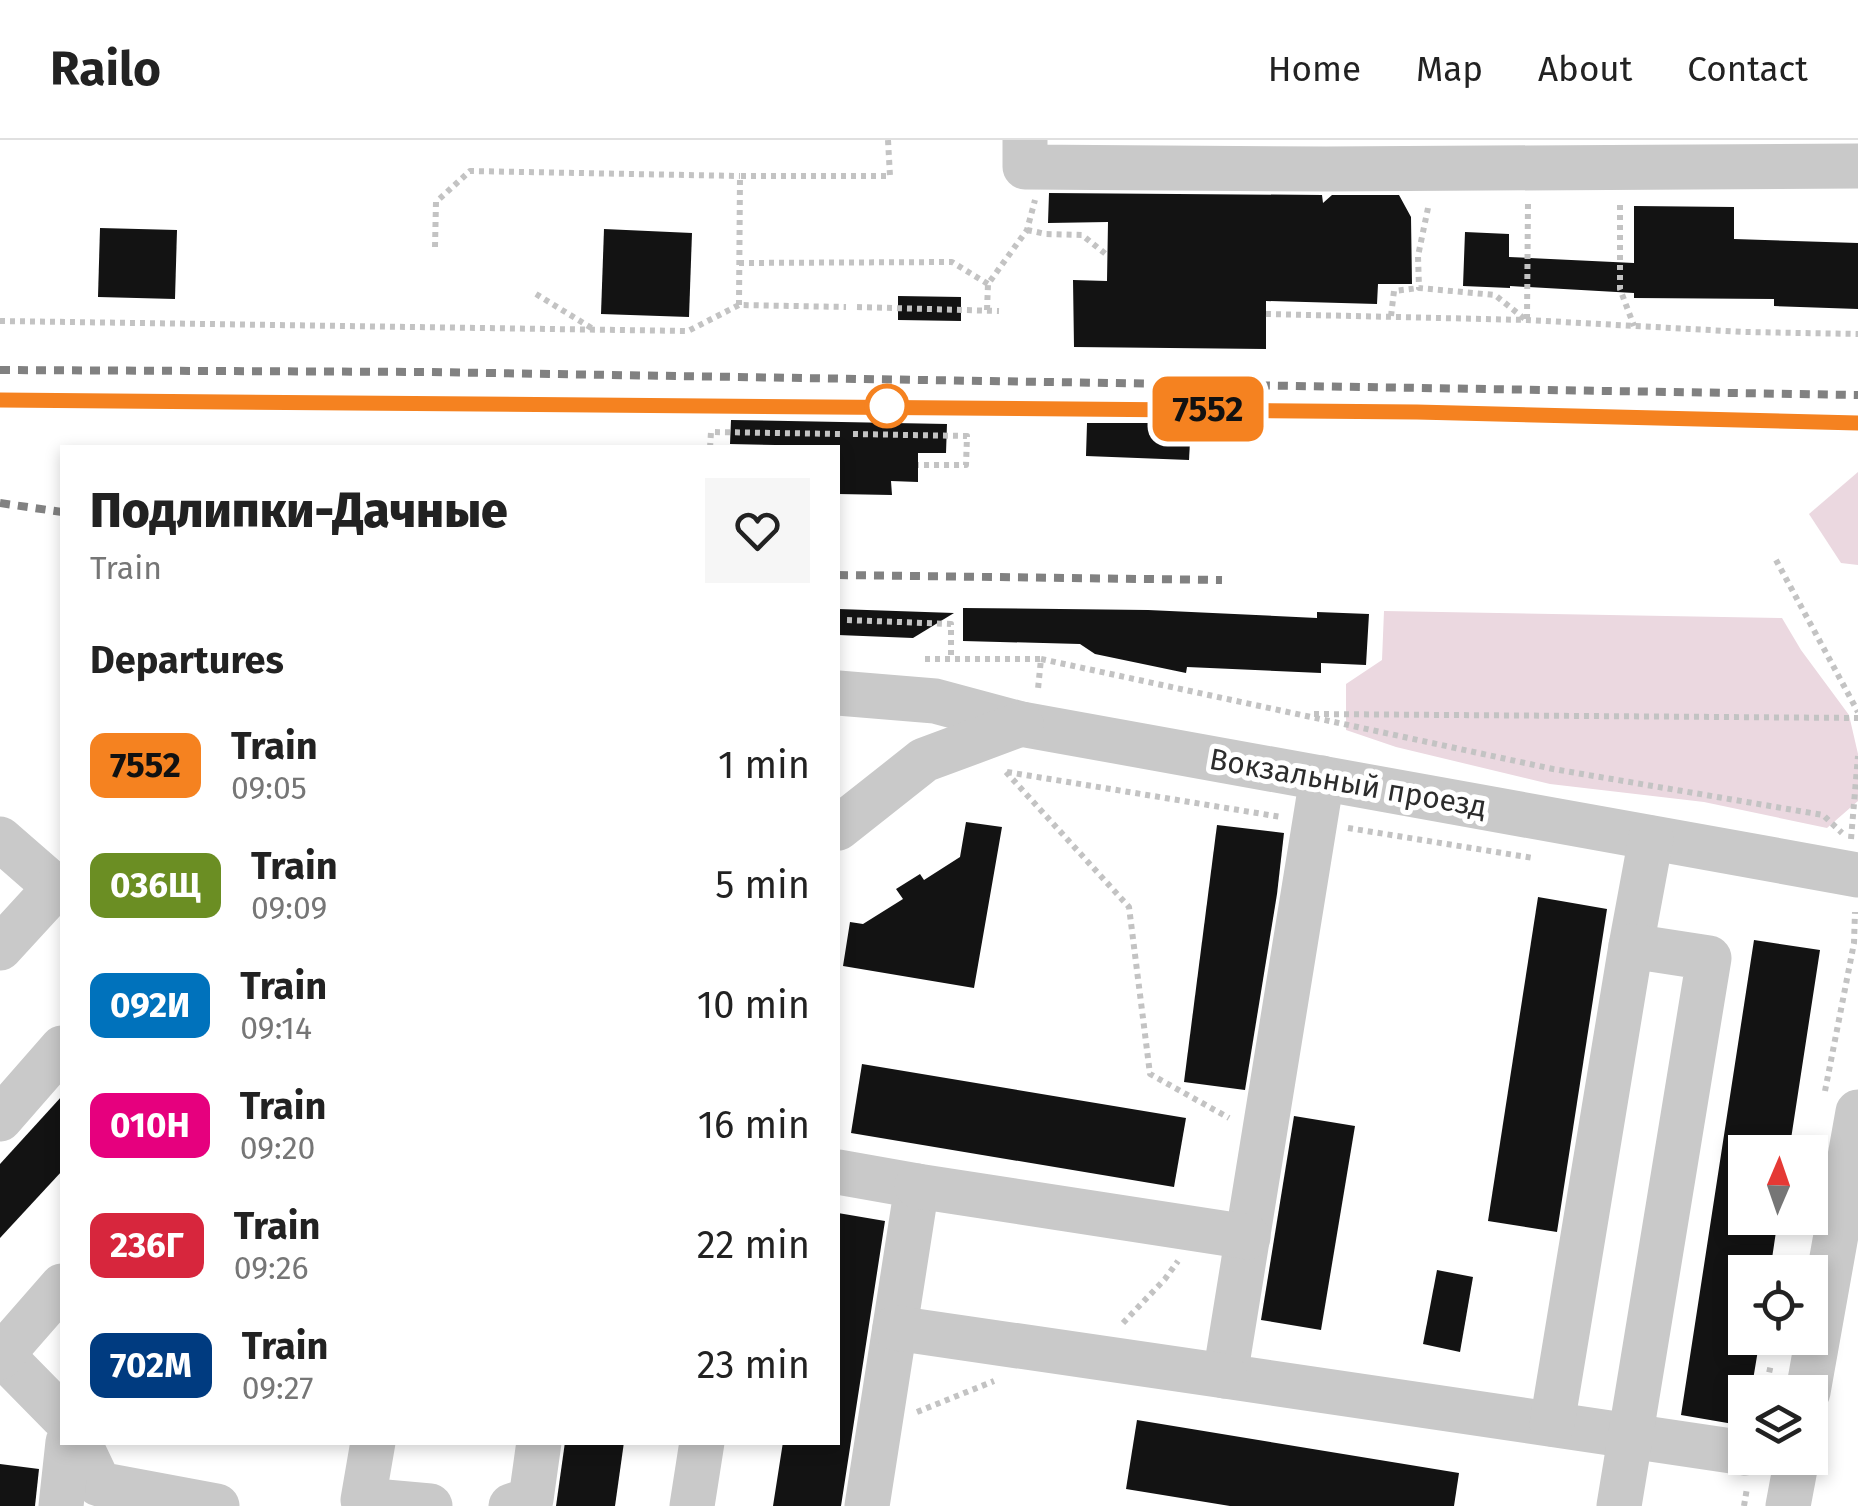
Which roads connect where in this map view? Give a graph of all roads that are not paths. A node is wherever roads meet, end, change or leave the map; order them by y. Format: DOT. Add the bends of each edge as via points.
graph roads {
  1 [pos="1765,153"];
  2 [pos="1025,154"];
  3 [pos="1365,154"];
  4 [pos="1858,166"];
  5 [pos="840,693"];
  6 [pos="935,701"];
  7 [pos="1029,707"];
  8 [pos="924,760"];
  9 [pos="1322,778"];
  10 [pos="840,826"];
  11 [pos="1651,838"];
  12 [pos="0,839"];
  13 [pos="1856,868"];
  14 [pos="59,890"];
  15 [pos="1631,946"];
  16 [pos="0,948"];
  17 [pos="60,1050"];
  18 [pos="1841,1102"];
  19 [pos="0,1119"];
  20 [pos="840,1172"];
  21 [pos="917,1186"];
  22 [pos="1248,1237"];
  23 [pos="60,1288"];
  24 [pos="895,1328"];
  25 [pos="1839,1329"];
  26 [pos="5,1343"];
  27 [pos="1816,1375"];
  28 [pos="1225,1376"];
  29 [pos="60,1413"];
  30 [pos="1552,1424"];
  31 [pos="1630,1435"];
  32 [pos="69,1445"];
  33 [pos="79,1445"];
  34 [pos="373,1445"];
  35 [pos="539,1445"];
  36 [pos="702,1445"];
  37 [pos="1728,1450"];
  38 [pos="1789,1475"];
  39 [pos="86,1499"];
  40 [pos="353,1503"];
  41 [pos="217,1506"];
  42 [pos="430,1506"];
  43 [pos="511,1506"];
  44 [pos="692,1506"];
  45 [pos="867,1506"];
  46 [pos="1619,1506"];
  47 [pos="1788,1506"];
  1 -- 3 [label="street" via="1528,168"];
  1 -- 4 [label="street"];
  2 -- 3 [label="street"];
  5 -- 6 [label="street, Вокзальный проезд"];
  6 -- 7 [label="street, Вокзальный проезд"];
  6 -- 8 [label="street"];
  7 -- 8 [label="street"];
  7 -- 9 [label="street, Вокзальный проезд"];
  8 -- 10 [label="street"];
  9 -- 11 [label="street, Вокзальный проезд"];
  9 -- 22 [label="street"];
  11 -- 13 [label="street, Вокзальный проезд"];
  11 -- 15 [label="street"];
  12 -- 14 [label="street"];
  14 -- 16 [label="street"];
  15 -- 30 [label="street"];
  15 -- 31 [label="street" via="1709,958"];
  17 -- 19 [label="street"];
  18 -- 25 [label="street"];
  20 -- 21 [label="street"];
  21 -- 22 [label="street"];
  21 -- 24 [label="street"];
  22 -- 28 [label="street"];
  23 -- 26 [label="street"];
  24 -- 28 [label="street"];
  24 -- 45 [label="street"];
  25 -- 27 [label="street"];
  26 -- 29 [label="street"];
  28 -- 30 [label="street"];
  30 -- 31 [label="street"];
  31 -- 37 [label="street"];
  31 -- 46 [label="street"];
  32 -- 39 [label="street"];
  33 -- 39 [label="street"];
  34 -- 40 [label="street"];
  35 -- 43 [label="street" via="530,1499"];
  36 -- 44 [label="street"];
  38 -- 47 [label="street"];
  39 -- 41 [label="street"];
  40 -- 42 [label="street"];
}
